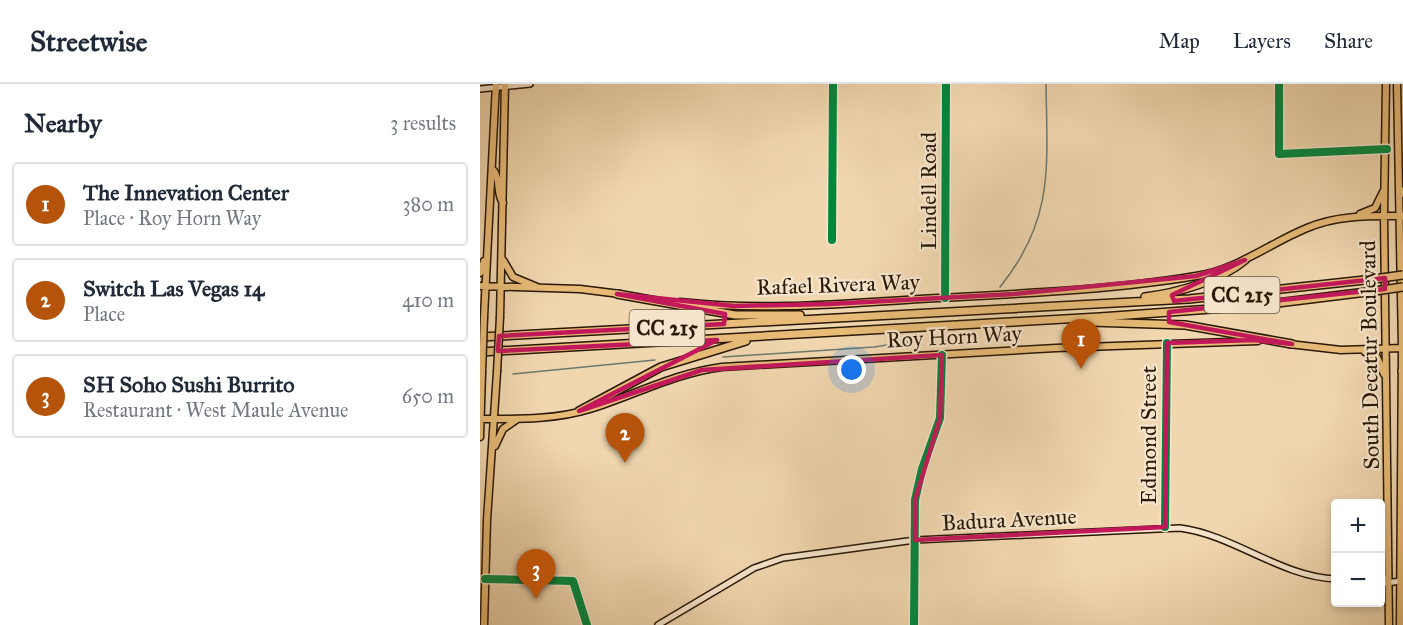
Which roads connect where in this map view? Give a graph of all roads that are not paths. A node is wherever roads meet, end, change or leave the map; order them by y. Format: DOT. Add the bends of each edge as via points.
graph roads {
  1 [pos="530,84"];
  2 [pos="833,84"];
  3 [pos="946,84"];
  4 [pos="1279,84"];
  5 [pos="1386,84"];
  6 [pos="1397,84"];
  7 [pos="505,85"];
  8 [pos="496,86"];
  9 [pos="480,89"];
  10 [pos="1387,149"];
  11 [pos="494,170"];
  12 [pos="1386,183"];
  13 [pos="1402,192"];
  14 [pos="503,204"];
  15 [pos="1384,216"];
  16 [pos="1402,216"];
  17 [pos="1348,217"];
  18 [pos="832,240"];
  19 [pos="488,255"];
  20 [pos="502,256"];
  21 [pos="1245,260"];
  22 [pos="480,273"];
  23 [pos="1403,275"];
  24 [pos="483,286"];
  25 [pos="501,287"];
  26 [pos="1403,287"];
  27 [pos="540,289"];
  28 [pos="617,294"];
  29 [pos="945,298"];
  30 [pos="1110,303"];
  31 [pos="853,317"];
  32 [pos="1042,320"];
  33 [pos="480,337"];
  34 [pos="757,338"];
  35 [pos="1167,343"];
  36 [pos="1292,344"];
  37 [pos="1403,348"];
  38 [pos="1386,349"];
  39 [pos="1341,350"];
  40 [pos="480,351"];
  41 [pos="942,355"];
  42 [pos="1403,370"];
  43 [pos="1386,387"];
  44 [pos="579,411"];
  45 [pos="480,419"];
  46 [pos="495,419"];
  47 [pos="519,419"];
  48 [pos="480,437"];
  49 [pos="493,448"];
  50 [pos="1166,527"];
  51 [pos="915,540"];
  52 [pos="1331,578"];
  53 [pos="1385,578"];
  54 [pos="485,579"];
  55 [pos="1389,581"];
  56 [pos="1402,581"];
  57 [pos="1385,582"];
  58 [pos="484,625"];
  59 [pos="587,625"];
  60 [pos="658,625"];
  61 [pos="914,625"];
  62 [pos="1389,625"];
  63 [pos="1400,625"];
  1 -- 7 [label="main road"];
  2 -- 18 [label="street"];
  3 -- 29 [label="main road, Lindell Road"];
  4 -- 10 [label="street" via="1279,154"];
  5 -- 10 [label="main road, South Decatur Boulevard"];
  6 -- 13 [label="main road, South Decatur Boulevard"];
  7 -- 8 [label="main road"];
  7 -- 14 [label="main road"];
  8 -- 9 [label="main road"];
  8 -- 11 [label="main road"];
  10 -- 12 [label="main road, South Decatur Boulevard"];
  11 -- 14 [label="main road"];
  11 -- 19 [label="main road"];
  12 -- 15 [label="main road, South Decatur Boulevard"];
  12 -- 17 [label="main road" via="1375,208"];
  13 -- 16 [label="main road, South Decatur Boulevard"];
  14 -- 20 [label="main road"];
  15 -- 16 [label="main road, Rafael Rivera Way"];
  15 -- 17 [label="main road, Rafael Rivera Way"];
  15 -- 38 [label="main road, South Decatur Boulevard"];
  16 -- 37 [label="main road, South Decatur Boulevard"];
  17 -- 21 [label="main road, Rafael Rivera Way" via="1306,228"];
  19 -- 22 [label="main road"];
  19 -- 24 [label="main road"];
  20 -- 25 [label="main road"];
  20 -- 27 [label="main road" via="513,277"];
  21 -- 29 [label="main road, Rafael Rivera Way" via="1196,276"];
  21 -- 30 [label="highway" via="1209,280 1151,297"];
  23 -- 30 [label="highway, CC 215, bridge" via="1292,290"];
  24 -- 25 [label="main road, Rafael Rivera Way"];
  24 -- 45 [label="main road, bridge"];
  25 -- 27 [label="main road, Rafael Rivera Way"];
  25 -- 46 [label="main road, bridge"];
  26 -- 32 [label="highway, CC 215, bridge" via="1253,306"];
  27 -- 28 [label="main road, Rafael Rivera Way"];
  28 -- 29 [label="main road, Rafael Rivera Way" via="744,306"];
  28 -- 31 [label="highway" via="735,315"];
  30 -- 31 [label="highway, CC 215"];
  31 -- 33 [label="highway, CC 215"];
  32 -- 34 [label="highway, CC 215"];
  32 -- 36 [label="highway" via="1185,325"];
  34 -- 40 [label="highway, CC 215"];
  34 -- 44 [label="highway" via="675,361"];
  35 -- 36 [label="main road, Roy Horn Way" via="1233,340"];
  35 -- 41 [label="main road, Roy Horn Way"];
  35 -- 50 [label="main road, Edmond Street"];
  36 -- 39 [label="main road, Roy Horn Way"];
  37 -- 38 [label="main road, Roy Horn Way"];
  37 -- 42 [label="main road, South Decatur Boulevard"];
  38 -- 39 [label="main road, Roy Horn Way"];
  38 -- 43 [label="main road, South Decatur Boulevard"];
  39 -- 43 [label="main road" via="1376,356"];
  41 -- 44 [label="main road, Roy Horn Way" via="702,370"];
  41 -- 51 [label="main road" via="940,418 915,500"];
  42 -- 56 [label="main road, South Decatur Boulevard"];
  43 -- 55 [label="main road, South Decatur Boulevard"];
  44 -- 47 [label="main road, Roy Horn Way"];
  45 -- 46 [label="main road, Roy Horn Way"];
  45 -- 48 [label="main road"];
  46 -- 47 [label="main road, Roy Horn Way"];
  46 -- 49 [label="main road"];
  47 -- 49 [label="main road" via="503,429"];
  49 -- 54 [label="main road"];
  50 -- 51 [label="main road, Badura Avenue"];
  50 -- 52 [label="main road, Badura Avenue" via="1212,534 1312,576"];
  51 -- 60 [label="main road, Badura Avenue" via="783,558 754,568"];
  51 -- 61 [label="main road"];
  53 -- 55 [label="main road"];
  54 -- 58 [label="main road"];
  54 -- 59 [label="street" via="573,581"];
  55 -- 56 [label="main road"];
  55 -- 57 [label="main road"];
  55 -- 62 [label="main road, South Decatur Boulevard"];
  56 -- 63 [label="main road, South Decatur Boulevard"];
}
